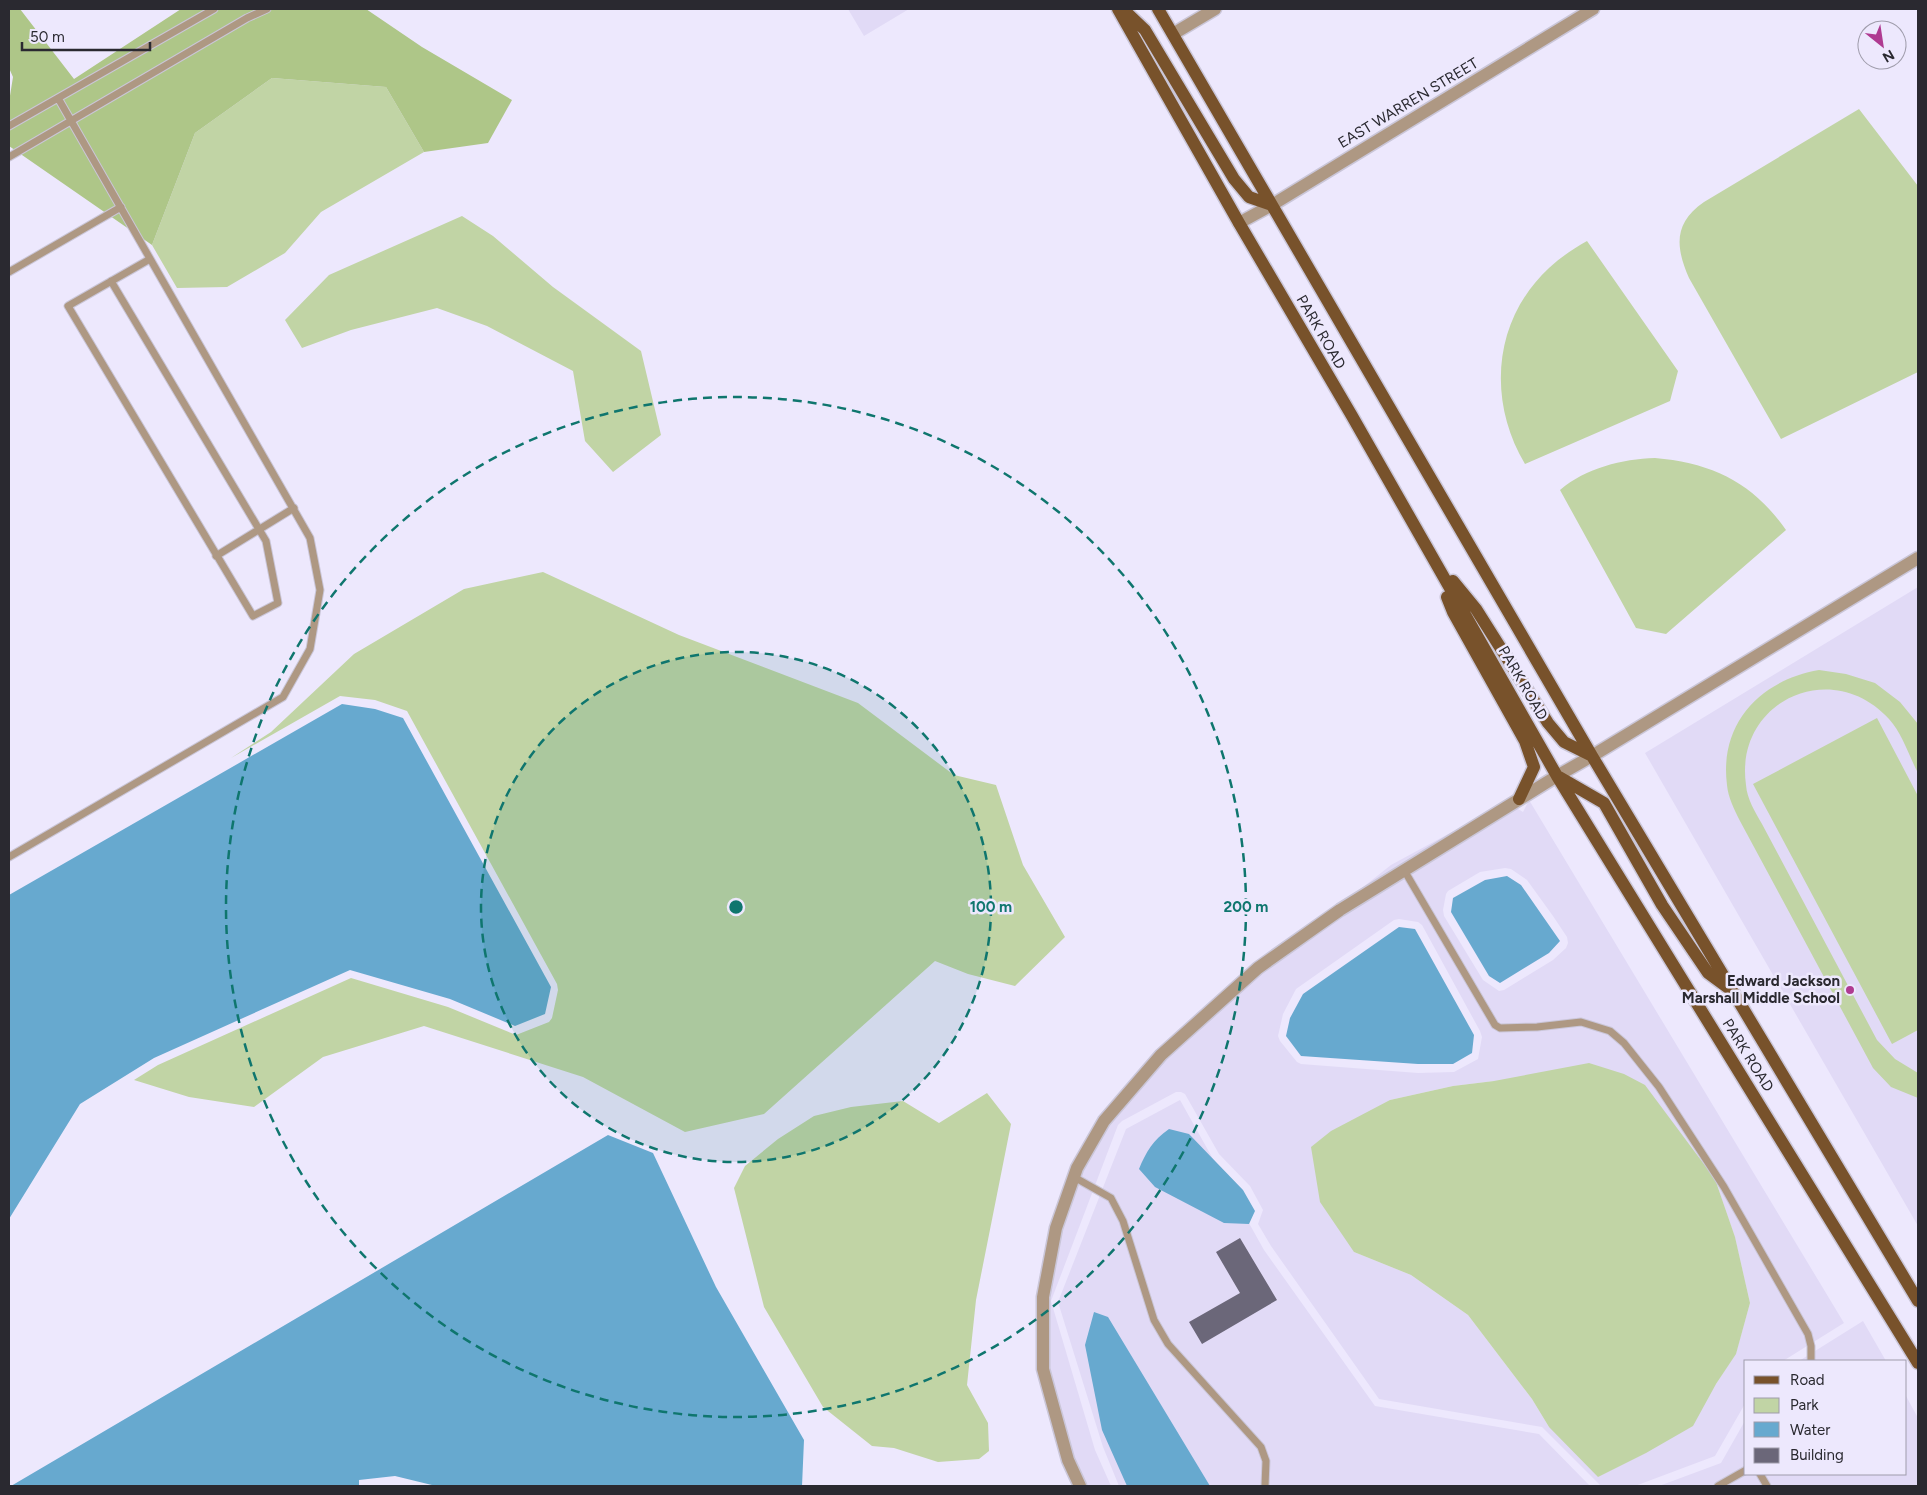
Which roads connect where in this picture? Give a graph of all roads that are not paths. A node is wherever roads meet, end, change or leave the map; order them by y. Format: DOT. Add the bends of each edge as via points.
graph roads {
  1 [pos="214,9"];
  2 [pos="267,9"];
  3 [pos="1118,9"];
  4 [pos="1123,9"];
  5 [pos="1158,9"];
  6 [pos="1215,9"];
  7 [pos="1593,9"];
  8 [pos="1173,34"];
  9 [pos="58,98"];
  10 [pos="71,121"];
  11 [pos="9,126"];
  12 [pos="9,157"];
  13 [pos="1272,205"];
  14 [pos="121,207"];
  15 [pos="1239,223"];
  16 [pos="150,259"];
  17 [pos="9,272"];
  18 [pos="111,281"];
  19 [pos="294,508"];
  20 [pos="259,529"];
  21 [pos="216,556"];
  22 [pos="1432,557"];
  23 [pos="1918,558"];
  24 [pos="1592,756"];
  25 [pos="1557,776"];
  26 [pos="1519,800"];
  27 [pos="9,857"];
  28 [pos="1404,870"];
  29 [pos="1731,989"];
  30 [pos="1074,1178"];
  31 [pos="1918,1301"];
  32 [pos="1811,1360"];
  33 [pos="1918,1363"];
  34 [pos="1744,1471"];
  35 [pos="1761,1475"];
  36 [pos="1080,1486"];
  37 [pos="1265,1486"];
  38 [pos="1718,1486"];
  39 [pos="1767,1486"];
  1 -- 9 [label="lane"];
  2 -- 10 [label="lane"];
  3 -- 15 [label="main road, PARK ROAD"];
  4 -- 13 [label="main road" via="1145,30 1234,178 1249,197"];
  5 -- 8 [label="main road, PARK ROAD"];
  6 -- 8 [label="street"];
  7 -- 13 [label="street, EAST WARREN STREET"];
  8 -- 13 [label="main road, PARK ROAD"];
  9 -- 10 [label="lane"];
  9 -- 11 [label="lane"];
  10 -- 12 [label="lane"];
  10 -- 14 [label="lane"];
  13 -- 15 [label="street, EAST WARREN STREET"];
  13 -- 24 [label="main road, PARK ROAD"];
  14 -- 16 [label="lane"];
  14 -- 17 [label="lane"];
  15 -- 22 [label="main road, PARK ROAD"];
  16 -- 18 [label="lane"];
  16 -- 19 [label="lane"];
  18 -- 20 [label="lane"];
  18 -- 21 [label="lane" via="68,306"];
  19 -- 20 [label="lane"];
  19 -- 27 [label="lane" via="310,538 320,590 310,648 282,697"];
  20 -- 21 [label="lane"];
  20 -- 21 [label="lane" via="266,541 278,603 253,616"];
  22 -- 24 [label="main road" via="1476,609 1548,723 1564,742"];
  22 -- 25 [label="main road, PARK ROAD"];
  22 -- 26 [label="main road" via="1453,612 1524,741 1534,767"];
  23 -- 24 [label="street"];
  24 -- 25 [label="street"];
  24 -- 29 [label="main road, PARK ROAD"];
  25 -- 26 [label="street"];
  25 -- 29 [label="main road" via="1604,803 1662,905 1708,973"];
  25 -- 33 [label="main road, PARK ROAD"];
  26 -- 28 [label="street"];
  28 -- 30 [label="street" via="1258,968 1161,1055 1104,1121"];
  28 -- 32 [label="lane" via="1495,1025 1500,1028 1537,1027 1581,1022 1610,1032 1624,1043 1659,1087 1724,1187 1808,1334"];
  29 -- 31 [label="main road, PARK ROAD"];
  30 -- 36 [label="street" via="1056,1228 1043,1297 1043,1369 1068,1460"];
  30 -- 37 [label="lane" via="1109,1196 1115,1203 1154,1320 1168,1344 1261,1447 1266,1462"];
  34 -- 38 [label="lane"];
  35 -- 39 [label="lane"];
}
